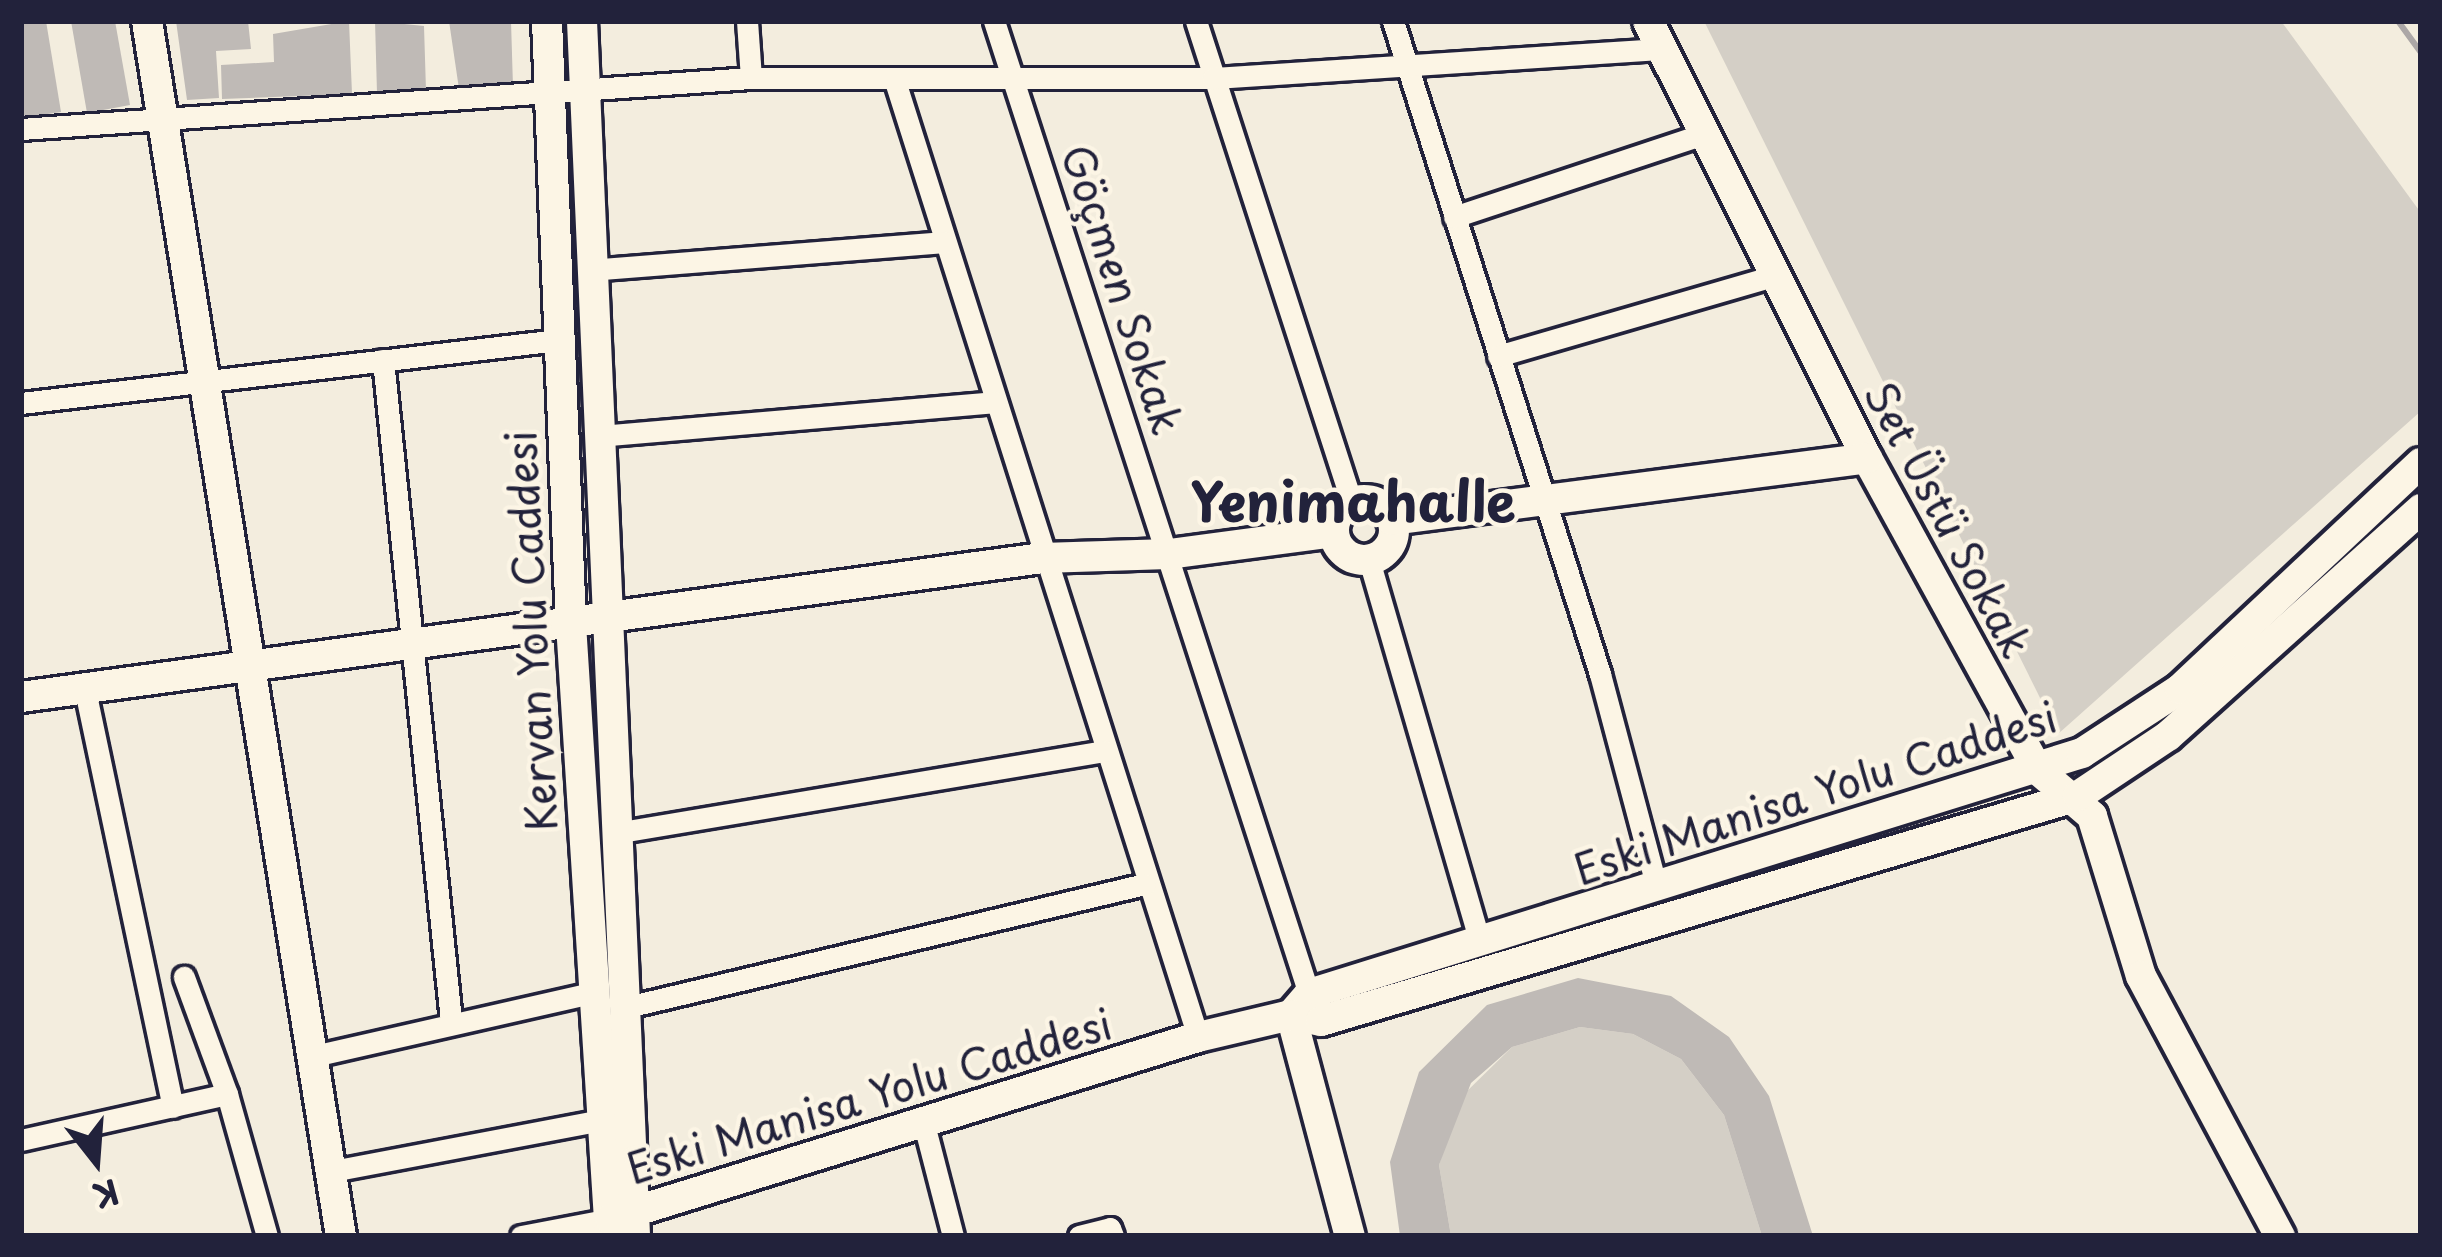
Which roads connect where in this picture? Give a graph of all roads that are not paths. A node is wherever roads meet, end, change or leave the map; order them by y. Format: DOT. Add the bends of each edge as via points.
graph roads {
  1 [pos="147,21"];
  2 [pos="547,21"];
  3 [pos="582,21"];
  4 [pos="747,21"];
  5 [pos="994,21"];
  6 [pos="1196,21"];
  7 [pos="1393,21"];
  8 [pos="1655,35"];
  9 [pos="1406,65"];
  10 [pos="1011,76"];
  11 [pos="751,78"];
  12 [pos="894,78"];
  13 [pos="1213,78"];
  14 [pos="583,96"];
  15 [pos="547,98"];
  16 [pos="163,118"];
  17 [pos="21,129"];
  18 [pos="1703,134"];
  19 [pos="1454,218"];
  20 [pos="944,242"];
  21 [pos="590,270"];
  22 [pos="1773,276"];
  23 [pos="558,340"];
  24 [pos="1498,356"];
  25 [pos="383,360"];
  26 [pos="211,383"];
  27 [pos="995,402"];
  28 [pos="21,403"];
  29 [pos="598,436"];
  30 [pos="1867,458"];
  31 [pos="2421,464"];
  32 [pos="1545,495"];
  33 [pos="1352,503"];
  34 [pos="2421,509"];
  35 [pos="1392,520"];
  36 [pos="1334,532"];
  37 [pos="1169,554"];
  38 [pos="1042,558"];
  39 [pos="1369,560"];
  40 [pos="608,619"];
  41 [pos="571,625"];
  42 [pos="413,649"];
  43 [pos="255,667"];
  44 [pos="85,690"];
  45 [pos="21,697"];
  46 [pos="1106,752"];
  47 [pos="2038,770"];
  48 [pos="2078,796"];
  49 [pos="621,832"];
  50 [pos="1145,884"];
  51 [pos="1657,888"];
  52 [pos="1480,941"];
  53 [pos="184,977"];
  54 [pos="592,993"];
  55 [pos="1300,1004"];
  56 [pos="627,1007"];
  57 [pos="451,1020"];
  58 [pos="1198,1037"];
  59 [pos="314,1056"];
  60 [pos="227,1094"];
  61 [pos="172,1107"];
  62 [pos="601,1120"];
  63 [pos="925,1128"];
  64 [pos="21,1140"];
  65 [pos="332,1171"];
  66 [pos="622,1225"];
  67 [pos="267,1236"];
  68 [pos="341,1236"];
  69 [pos="520,1236"];
  70 [pos="953,1236"];
  71 [pos="1078,1236"];
  72 [pos="1113,1236"];
  73 [pos="1350,1236"];
  74 [pos="2280,1236"];
  1 -- 16 [label="main road"];
  2 -- 15 [label="main road, Kervan Yolu Caddesi"];
  3 -- 14 [label="main road, Kervan Yolu Caddesi"];
  4 -- 11 [label="street"];
  5 -- 10 [label="street, Göçmen Sokak"];
  6 -- 13 [label="street"];
  7 -- 9 [label="street"];
  8 -- 9 [label="street"];
  8 -- 18 [label="main road, Set Üstü Sokak"];
  9 -- 13 [label="street"];
  9 -- 19 [label="street"];
  10 -- 12 [label="street"];
  10 -- 13 [label="street"];
  10 -- 37 [label="street, Göçmen Sokak"];
  11 -- 12 [label="street"];
  11 -- 14 [label="street"];
  12 -- 20 [label="street"];
  13 -- 33 [label="street"];
  14 -- 15 [label="street"];
  14 -- 21 [label="main road, Kervan Yolu Caddesi"];
  15 -- 16 [label="street"];
  15 -- 23 [label="main road, Kervan Yolu Caddesi"];
  16 -- 17 [label="street"];
  16 -- 26 [label="main road"];
  18 -- 19 [label="street"];
  18 -- 22 [label="main road, Set Üstü Sokak"];
  19 -- 24 [label="street"];
  20 -- 21 [label="street"];
  20 -- 27 [label="street"];
  21 -- 29 [label="main road, Kervan Yolu Caddesi"];
  22 -- 24 [label="street"];
  22 -- 30 [label="main road, Set Üstü Sokak"];
  23 -- 25 [label="street"];
  23 -- 41 [label="main road, Kervan Yolu Caddesi"];
  24 -- 32 [label="street"];
  25 -- 26 [label="street"];
  25 -- 42 [label="street"];
  26 -- 28 [label="street"];
  26 -- 43 [label="main road"];
  27 -- 29 [label="street"];
  27 -- 38 [label="street"];
  29 -- 40 [label="main road, Kervan Yolu Caddesi"];
  30 -- 32 [label="main road"];
  30 -- 47 [label="main road, Set Üstü Sokak"];
  31 -- 47 [label="main road, Eski Manisa Yolu Caddesi" via="2180,688 2110,739"];
  32 -- 35 [label="main road"];
  32 -- 51 [label="street"];
  33 -- 35 [label="main road" via="1376,503"];
  33 -- 36 [label="main road"];
  34 -- 48 [label="main road, Eski Manisa Yolu Caddesi" via="2202,708"];
  35 -- 39 [label="main road" via="1390,545"];
  36 -- 37 [label="main road"];
  36 -- 39 [label="main road" via="1349,556"];
  37 -- 38 [label="main road"];
  37 -- 55 [label="street, Göçmen Sokak"];
  38 -- 40 [label="main road"];
  38 -- 46 [label="street"];
  39 -- 52 [label="street"];
  40 -- 41 [label="main road"];
  40 -- 49 [label="main road, Kervan Yolu Caddesi"];
  41 -- 42 [label="main road"];
  41 -- 54 [label="main road, Kervan Yolu Caddesi"];
  42 -- 43 [label="main road"];
  42 -- 57 [label="street"];
  43 -- 44 [label="main road"];
  43 -- 59 [label="main road"];
  44 -- 45 [label="main road"];
  44 -- 61 [label="street"];
  46 -- 49 [label="street"];
  46 -- 50 [label="street"];
  47 -- 48 [label="main road, Set Üstü Sokak"];
  47 -- 51 [label="main road, Eski Manisa Yolu Caddesi"];
  48 -- 55 [label="main road, Eski Manisa Yolu Caddesi" via="1321,1022"];
  48 -- 74 [label="main road" via="2141,976"];
  49 -- 56 [label="main road, Kervan Yolu Caddesi"];
  50 -- 56 [label="street"];
  50 -- 58 [label="street"];
  51 -- 52 [label="main road, Eski Manisa Yolu Caddesi"];
  52 -- 55 [label="main road, Eski Manisa Yolu Caddesi"];
  53 -- 60 [label="street"];
  54 -- 57 [label="street"];
  54 -- 62 [label="main road, Kervan Yolu Caddesi"];
  55 -- 58 [label="main road, Eski Manisa Yolu Caddesi"];
  55 -- 73 [label="main road"];
  56 -- 66 [label="main road, Kervan Yolu Caddesi"];
  57 -- 59 [label="street"];
  58 -- 63 [label="main road, Eski Manisa Yolu Caddesi"];
  59 -- 65 [label="main road"];
  60 -- 61 [label="street"];
  60 -- 67 [label="street"];
  61 -- 64 [label="street"];
  62 -- 65 [label="street"];
  62 -- 66 [label="main road, Kervan Yolu Caddesi"];
  63 -- 66 [label="main road, Eski Manisa Yolu Caddesi"];
  63 -- 70 [label="street"];
  65 -- 68 [label="main road"];
  66 -- 69 [label="street"];
  71 -- 72 [label="street" via="1111,1228"];
}
